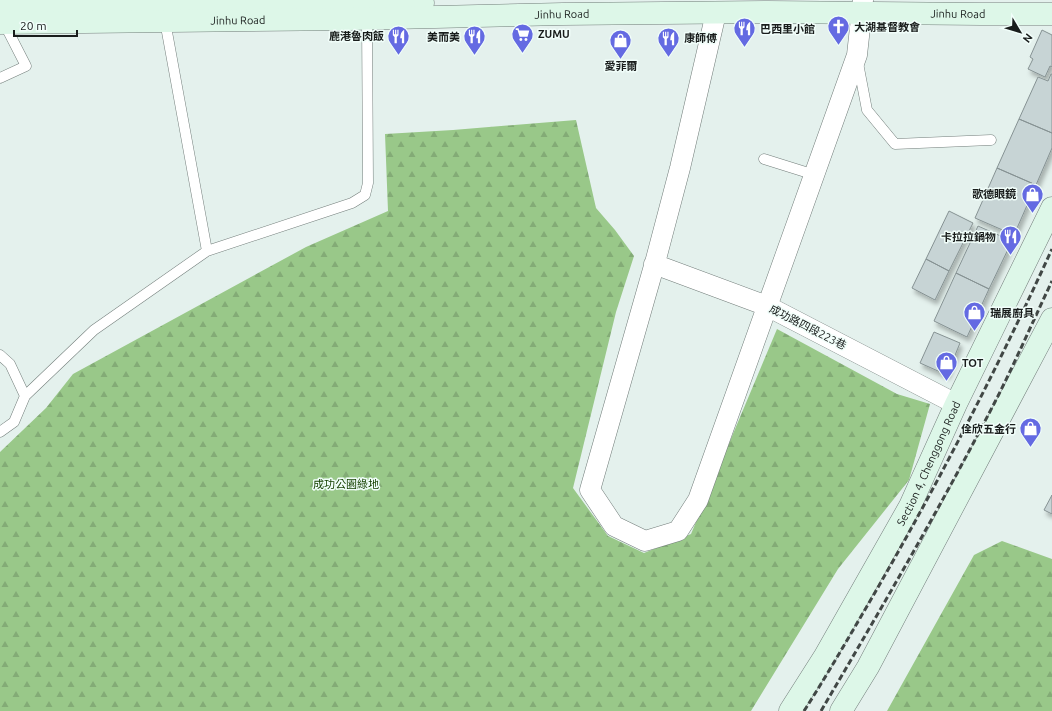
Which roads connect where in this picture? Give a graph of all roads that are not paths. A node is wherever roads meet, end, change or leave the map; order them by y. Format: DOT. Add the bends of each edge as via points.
graph roads {
  1 [pos="128,0"];
  2 [pos="562,0"];
  3 [pos="862,6"];
  4 [pos="366,7"];
  5 [pos="716,13"];
  6 [pos="1052,14"];
  7 [pos="1,17"];
  8 [pos="165,21"];
  9 [pos="127,22"];
  10 [pos="857,55"];
  11 [pos="0,78"];
  12 [pos="991,140"];
  13 [pos="764,159"];
  14 [pos="814,175"];
  15 [pos="1052,208"];
  16 [pos="207,251"];
  17 [pos="654,264"];
  18 [pos="767,306"];
  19 [pos="1052,319"];
  20 [pos="0,355"];
  21 [pos="25,396"];
  22 [pos="956,404"];
  23 [pos="0,432"];
  24 [pos="790,711"];
  25 [pos="841,711"];
  1 -- 4 [label="main road, Jinhu Road"];
  1 -- 7 [label="main road, Jinhu Road"];
  1 -- 9 [label="street"];
  2 -- 4 [label="main road, Jinhu Road"];
  3 -- 5 [label="main road, Jinhu Road"];
  3 -- 6 [label="main road, Jinhu Road" via="980,14"];
  3 -- 10 [label="street"];
  4 -- 5 [label="main road, Jinhu Road" via="563,14"];
  4 -- 8 [label="main road, Jinhu Road"];
  4 -- 16 [label="lane" via="368,183 364,195 352,203"];
  5 -- 17 [label="street" via="692,121"];
  7 -- 9 [label="main road, Jinhu Road"];
  7 -- 11 [label="lane" via="26,66"];
  8 -- 9 [label="main road, Jinhu Road"];
  8 -- 16 [label="lane"];
  10 -- 12 [label="lane" via="867,110 895,144"];
  10 -- 14 [label="street"];
  13 -- 14 [label="lane"];
  14 -- 18 [label="street"];
  15 -- 22 [label="main road, Section 4, Chenggong Road"];
  16 -- 21 [label="lane" via="94,330"];
  17 -- 18 [label="street, 成功路四段223巷"];
  17 -- 18 [label="street" via="590,490 614,526 644,541 678,531 698,500"];
  18 -- 22 [label="street, 成功路四段223巷"];
  19 -- 25 [label="main road" via="868,667"];
  20 -- 21 [label="lane" via="10,364"];
  21 -- 23 [label="lane" via="14,422"];
  22 -- 24 [label="main road, Section 4, Chenggong Road" via="910,506 825,656"];
}
